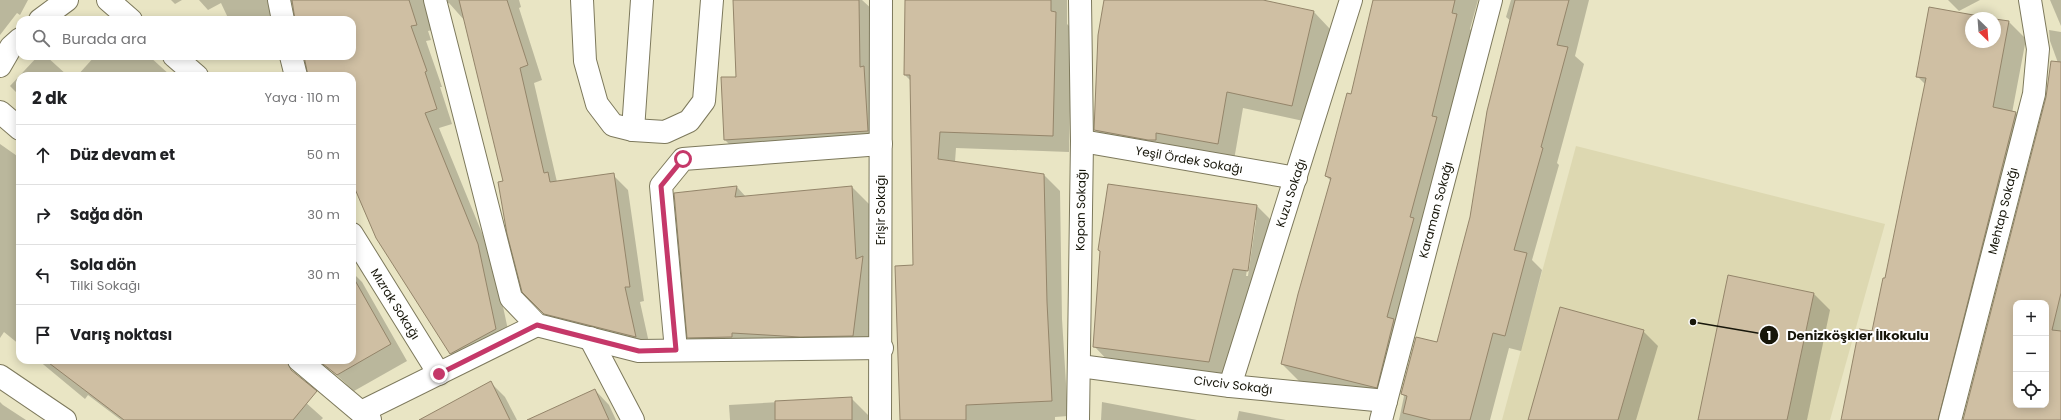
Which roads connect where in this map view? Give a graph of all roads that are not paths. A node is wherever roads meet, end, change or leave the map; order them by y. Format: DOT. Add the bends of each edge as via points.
graph roads {
  1 [pos="67,0"];
  2 [pos="108,0"];
  3 [pos="279,0"];
  4 [pos="435,0"];
  5 [pos="582,0"];
  6 [pos="642,0"];
  7 [pos="712,0"];
  8 [pos="881,0"];
  9 [pos="1080,0"];
  10 [pos="1351,0"];
  11 [pos="1490,0"];
  12 [pos="2030,0"];
  13 [pos="45,16"];
  14 [pos="126,16"];
  15 [pos="283,16"];
  16 [pos="16,43"];
  17 [pos="179,60"];
  18 [pos="292,60"];
  19 [pos="0,66"];
  20 [pos="192,72"];
  21 [pos="295,72"];
  22 [pos="0,112"];
  23 [pos="16,126"];
  24 [pos="633,130"];
  25 [pos="1082,141"];
  26 [pos="881,144"];
  27 [pos="1296,178"];
  28 [pos="356,240"];
  29 [pos="537,325"];
  30 [pos="590,338"];
  31 [pos="882,348"];
  32 [pos="676,350"];
  33 [pos="304,364"];
  34 [pos="1080,366"];
  35 [pos="439,374"];
  36 [pos="0,376"];
  37 [pos="1230,386"];
  38 [pos="1383,410"];
  39 [pos="366,416"];
  40 [pos="65,420"];
  41 [pos="633,420"];
  42 [pos="880,420"];
  43 [pos="1078,420"];
  44 [pos="1950,420"];
  1 -- 13 [label="street"];
  2 -- 14 [label="street"];
  3 -- 15 [label="street"];
  4 -- 29 [label="street" via="511,298"];
  5 -- 24 [label="street" via="584,61 597,104 613,125"];
  6 -- 24 [label="street"];
  7 -- 24 [label="street" via="704,101 690,121 665,132"];
  8 -- 26 [label="street, Erişir Sokağı"];
  9 -- 25 [label="street, Kopan Sokağı"];
  10 -- 27 [label="street, Kuzu Sokağı"];
  11 -- 38 [label="street, Karaman Sokağı"];
  12 -- 44 [label="street, Mehtap Sokağı" via="2038,49 2034,94"];
  16 -- 19 [label="street"];
  17 -- 20 [label="street"];
  18 -- 21 [label="street"];
  22 -- 23 [label="street"];
  25 -- 27 [label="street, Yeşil Ördek Sokağı"];
  25 -- 34 [label="street, Kopan Sokağı"];
  26 -- 31 [label="street, Erişir Sokağı"];
  26 -- 32 [label="street" via="683,159 661,186"];
  27 -- 37 [label="street, Kuzu Sokağı"];
  28 -- 35 [label="street, Mızrak Sokağı"];
  29 -- 30 [label="street"];
  29 -- 35 [label="street"];
  30 -- 32 [label="street" via="639,351"];
  30 -- 41 [label="street"];
  31 -- 32 [label="street"];
  31 -- 42 [label="street, Erişir Sokağı"];
  33 -- 39 [label="street"];
  34 -- 37 [label="street, Civciv Sokağı"];
  34 -- 43 [label="street, Kopan Sokağı"];
  35 -- 39 [label="street"];
  36 -- 40 [label="street"];
  37 -- 38 [label="street, Civciv Sokağı"];
}
